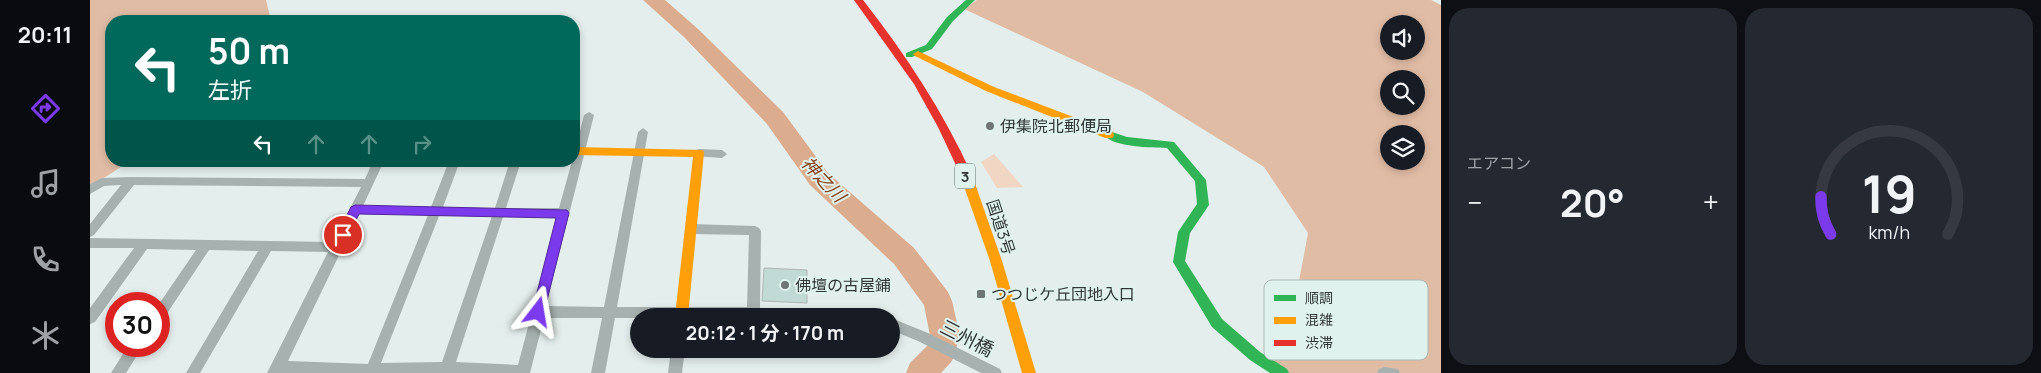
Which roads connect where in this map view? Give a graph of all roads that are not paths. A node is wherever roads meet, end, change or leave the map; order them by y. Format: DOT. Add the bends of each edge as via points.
graph roads {
  1 [pos="858,0"];
  2 [pos="971,0"];
  3 [pos="918,54"];
  4 [pos="901,57"];
  5 [pos="589,115"];
  6 [pos="643,132"];
  7 [pos="580,140"];
  8 [pos="580,151"];
  9 [pos="639,152"];
  10 [pos="699,153"];
  11 [pos="722,154"];
  12 [pos="376,167"];
  13 [pos="454,167"];
  14 [pos="514,167"];
  15 [pos="573,167"];
  16 [pos="130,181"];
  17 [pos="369,183"];
  18 [pos="90,190"];
  19 [pos="355,210"];
  20 [pos="437,211"];
  21 [pos="498,212"];
  22 [pos="563,213"];
  23 [pos="691,229"];
  24 [pos="90,232"];
  25 [pos="90,243"];
  26 [pos="144,244"];
  27 [pos="206,244"];
  28 [pos="267,246"];
  29 [pos="337,247"];
  30 [pos="170,298"];
  31 [pos="683,308"];
  32 [pos="753,308"];
  33 [pos="538,312"];
  34 [pos="609,312"];
  35 [pos="630,313"];
  36 [pos="90,318"];
  37 [pos="900,328"];
  38 [pos="129,357"];
  39 [pos="677,358"];
  40 [pos="447,368"];
  41 [pos="276,370"];
  42 [pos="372,370"];
  43 [pos="412,372"];
  44 [pos="523,372"];
  45 [pos="118,373"];
  46 [pos="194,373"];
  47 [pos="598,373"];
  48 [pos="675,373"];
  49 [pos="995,373"];
  50 [pos="1029,373"];
  51 [pos="1282,373"];
  52 [pos="1384,373"];
  53 [pos="1393,373"];
  1 -- 4 [label="main road, 国道3号 / 3"];
  2 -- 3 [label="main road" via="951,18 932,46"];
  3 -- 4 [label="main road"];
  3 -- 51 [label="main road" via="990,89 1108,135 1126,141 1170,145 1200,180 1203,205 1184,232 1179,262 1217,323"];
  4 -- 50 [label="main road, 国道3号 / 3" via="919,82 950,139 976,200"];
  5 -- 7 [label="street"];
  6 -- 9 [label="street"];
  8 -- 9 [label="main road"];
  9 -- 10 [label="main road"];
  9 -- 34 [label="street"];
  10 -- 11 [label="street"];
  10 -- 23 [label="main road"];
  12 -- 17 [label="street"];
  13 -- 20 [label="street"];
  14 -- 21 [label="street"];
  15 -- 22 [label="street"];
  16 -- 17 [label="street"];
  16 -- 18 [label="street" via="102,182"];
  16 -- 24 [label="street"];
  17 -- 19 [label="street"];
  19 -- 20 [label="street"];
  19 -- 29 [label="street"];
  20 -- 21 [label="street"];
  20 -- 42 [label="street"];
  21 -- 22 [label="street"];
  21 -- 40 [label="street"];
  22 -- 33 [label="street"];
  23 -- 31 [label="main road"];
  23 -- 32 [label="street" via="755,231"];
  25 -- 26 [label="street"];
  26 -- 27 [label="street"];
  26 -- 36 [label="street"];
  27 -- 28 [label="street"];
  27 -- 30 [label="street"];
  28 -- 29 [label="street"];
  28 -- 46 [label="street"];
  29 -- 41 [label="street"];
  33 -- 34 [label="street"];
  33 -- 44 [label="street"];
  34 -- 35 [label="street"];
  34 -- 47 [label="street"];
  37 -- 49 [label="street, 三州橋"];
  38 -- 45 [label="street"];
  39 -- 48 [label="street"];
  40 -- 43 [label="street"];
  40 -- 44 [label="street"];
  41 -- 42 [label="street"];
  42 -- 43 [label="street"];
  52 -- 53 [label="street"];
}
